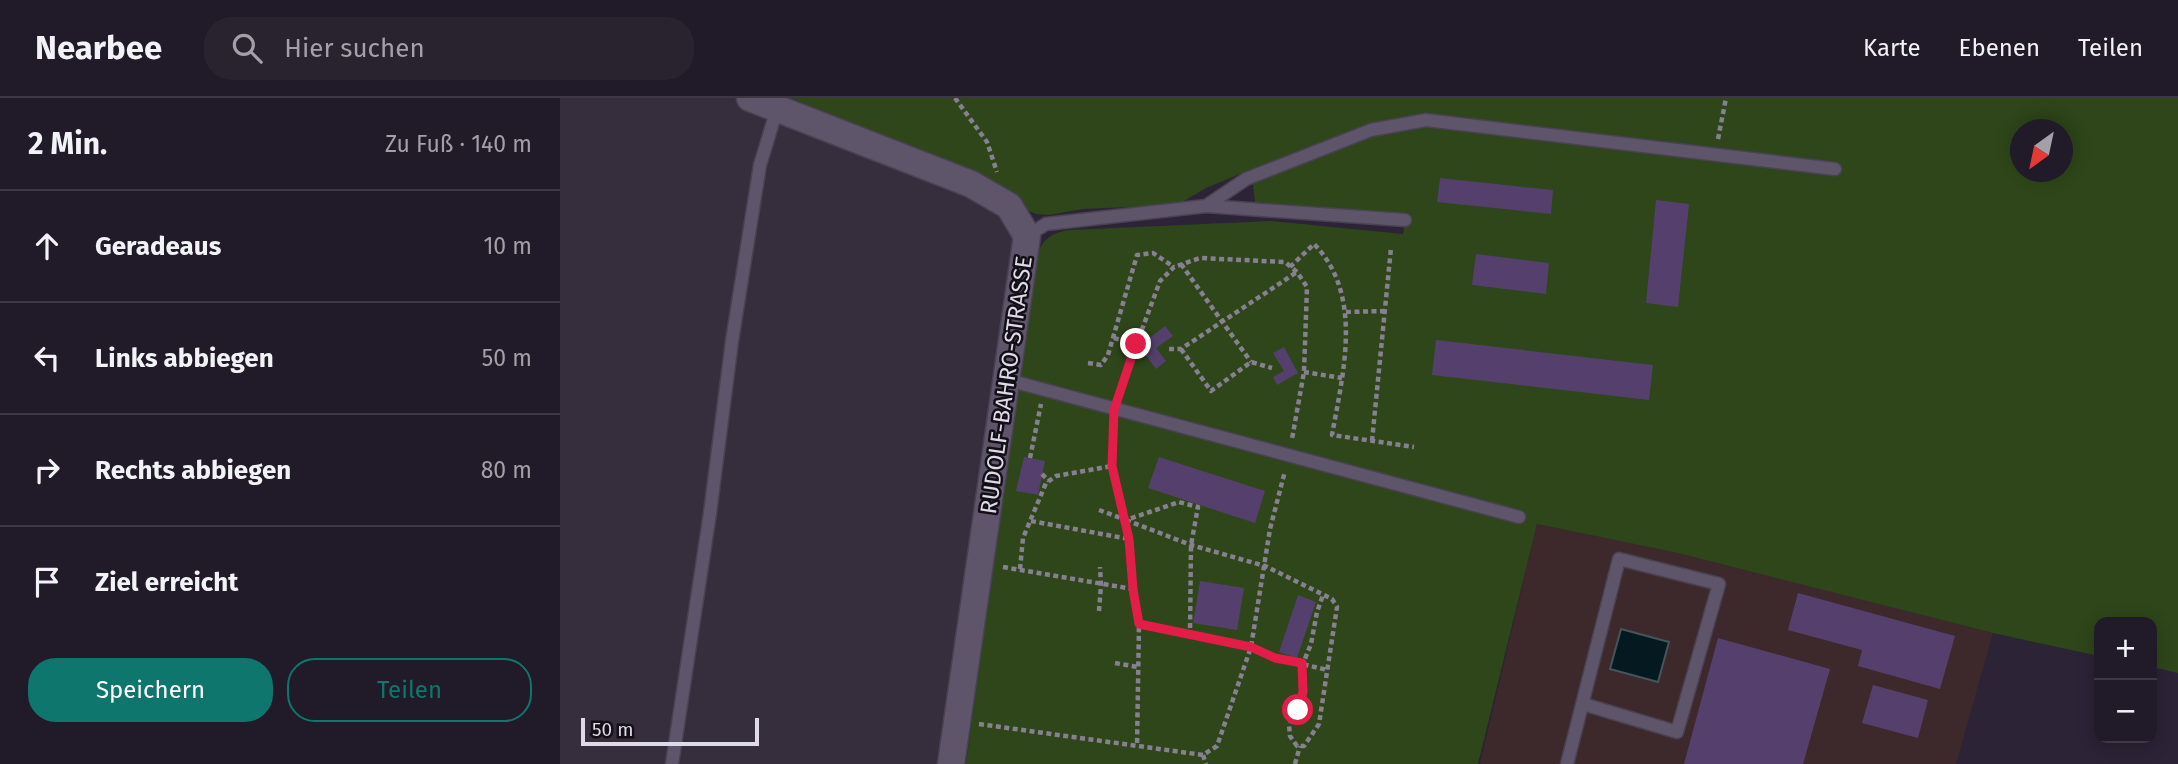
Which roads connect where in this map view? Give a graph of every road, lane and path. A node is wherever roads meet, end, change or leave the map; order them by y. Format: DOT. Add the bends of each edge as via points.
graph roads {
  1 [pos="750,98"];
  2 [pos="955,98"];
  3 [pos="1726,98"];
  4 [pos="777,108"];
  5 [pos="1715,154"];
  6 [pos="1835,169"];
  7 [pos="1009,206"];
  8 [pos="1206,206"];
  9 [pos="1405,220"];
  10 [pos="1027,236"];
  11 [pos="1391,248"];
  12 [pos="1181,264"];
  13 [pos="1174,267"];
  14 [pos="1290,267"];
  15 [pos="1297,272"];
  16 [pos="1386,311"];
  17 [pos="1346,312"];
  18 [pos="1223,322"];
  19 [pos="1113,338"];
  20 [pos="1136,344"];
  21 [pos="1169,349"];
  22 [pos="1181,349"];
  23 [pos="1251,362"];
  24 [pos="1088,363"];
  25 [pos="1272,368"];
  26 [pos="1304,372"];
  27 [pos="1342,378"];
  28 [pos="1007,380"];
  29 [pos="1045,389"];
  30 [pos="1114,410"];
  31 [pos="1373,441"];
  32 [pos="1414,447"];
  33 [pos="1289,456"];
  34 [pos="1030,458"];
  35 [pos="1112,466"];
  36 [pos="1042,474"];
  37 [pos="1049,481"];
  38 [pos="1099,510"];
  39 [pos="1519,517"];
  40 [pos="1126,520"];
  41 [pos="1031,521"];
  42 [pos="1129,539"];
  43 [pos="1191,545"];
  44 [pos="981,564"];
  45 [pos="1265,566"];
  46 [pos="1100,567"];
  47 [pos="1020,569"];
  48 [pos="1101,585"];
  49 [pos="1133,589"];
  50 [pos="1323,595"];
  51 [pos="1099,611"];
  52 [pos="1139,624"];
  53 [pos="1190,633"];
  54 [pos="1251,647"];
  55 [pos="1115,663"];
  56 [pos="1302,663"];
  57 [pos="1138,667"];
  58 [pos="1328,670"];
  59 [pos="1583,704"];
  60 [pos="957,722"];
  61 [pos="1136,746"];
  62 [pos="1300,746"];
  63 [pos="1203,755"];
  64 [pos="673,764"];
  65 [pos="951,764"];
  66 [pos="1206,764"];
  67 [pos="1295,764"];
  68 [pos="1567,764"];
  1 -- 4 [label="street, RUDOLF-BAHRO-STRASSE"];
  2 -- 7 [label="path" via="987,142"];
  3 -- 5 [label="path"];
  4 -- 7 [label="street, RUDOLF-BAHRO-STRASSE" via="971,184"];
  4 -- 64 [label="lane" via="758,179 732,341"];
  5 -- 6 [label="lane"];
  5 -- 8 [label="lane" via="1426,120 1371,130 1246,179"];
  7 -- 10 [label="street, RUDOLF-BAHRO-STRASSE"];
  8 -- 9 [label="lane"];
  8 -- 10 [label="lane" via="1046,224"];
  10 -- 28 [label="street, RUDOLF-BAHRO-STRASSE"];
  11 -- 16 [label="path"];
  12 -- 13 [label="path"];
  12 -- 14 [label="path" via="1200,258 1285,262"];
  12 -- 18 [label="path"];
  13 -- 19 [label="path" via="1153,253 1137,255"];
  13 -- 20 [label="path" via="1160,281"];
  14 -- 15 [label="path"];
  14 -- 17 [label="path" via="1314,244 1328,258"];
  15 -- 18 [label="path"];
  15 -- 26 [label="path" via="1307,288"];
  16 -- 17 [label="path"];
  16 -- 31 [label="path"];
  17 -- 27 [label="path"];
  18 -- 22 [label="path"];
  18 -- 23 [label="path"];
  19 -- 20 [label="path"];
  19 -- 24 [label="path" via="1101,365"];
  20 -- 30 [label="path"];
  21 -- 22 [label="path"];
  22 -- 23 [label="path" via="1211,391"];
  23 -- 25 [label="path"];
  26 -- 27 [label="path"];
  26 -- 33 [label="path"];
  27 -- 31 [label="path" via="1332,435"];
  28 -- 29 [label="lane"];
  28 -- 44 [label="street, RUDOLF-BAHRO-STRASSE"];
  29 -- 30 [label="lane"];
  29 -- 34 [label="path"];
  30 -- 33 [label="lane"];
  30 -- 35 [label="path"];
  31 -- 32 [label="path"];
  33 -- 39 [label="lane"];
  33 -- 45 [label="path"];
  35 -- 37 [label="path"];
  35 -- 40 [label="path"];
  36 -- 37 [label="path"];
  37 -- 41 [label="path"];
  38 -- 40 [label="path"];
  40 -- 42 [label="path"];
  40 -- 43 [label="path"];
  40 -- 43 [label="path" via="1178,502 1198,507"];
  41 -- 42 [label="path"];
  41 -- 47 [label="path" via="1023,538"];
  42 -- 49 [label="path"];
  43 -- 45 [label="path"];
  43 -- 53 [label="path"];
  44 -- 47 [label="path"];
  44 -- 60 [label="street, RUDOLF-BAHRO-STRASSE"];
  45 -- 50 [label="path"];
  45 -- 54 [label="path"];
  46 -- 48 [label="path"];
  47 -- 48 [label="path"];
  48 -- 49 [label="path"];
  48 -- 51 [label="path"];
  49 -- 52 [label="path"];
  50 -- 56 [label="path"];
  50 -- 58 [label="path" via="1337,607"];
  52 -- 53 [label="path"];
  52 -- 57 [label="path"];
  53 -- 54 [label="path"];
  54 -- 56 [label="path"];
  54 -- 63 [label="path" via="1217,747"];
  55 -- 57 [label="path"];
  56 -- 58 [label="path"];
  56 -- 62 [label="path" via="1303,692 1289,725 1290,736"];
  57 -- 61 [label="path"];
  58 -- 62 [label="path" via="1319,724 1304,747"];
  59 -- 59 [label="lane" via="1619,559 1719,584 1677,732"];
  59 -- 68 [label="lane"];
  60 -- 61 [label="path"];
  60 -- 65 [label="street, RUDOLF-BAHRO-STRASSE"];
  61 -- 63 [label="path"];
  62 -- 67 [label="path"];
  63 -- 66 [label="path"];
}
